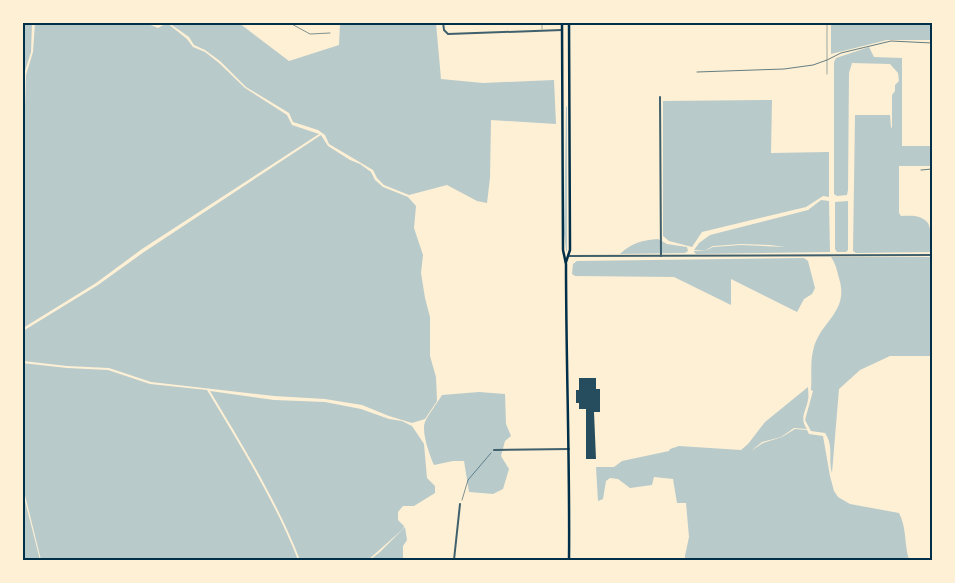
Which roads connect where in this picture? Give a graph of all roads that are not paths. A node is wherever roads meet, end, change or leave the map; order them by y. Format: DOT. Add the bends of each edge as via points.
graph roads {
  1 [pos="443,22"];
  2 [pos="542,22"];
  3 [pos="562,22"];
  4 [pos="570,22"];
  5 [pos="827,22"];
  6 [pos="542,30"];
  7 [pos="562,31"];
  8 [pos="570,31"];
  9 [pos="827,74"];
  10 [pos="562,95"];
  11 [pos="570,95"];
  12 [pos="660,97"];
  13 [pos="932,255"];
  14 [pos="568,256"];
  15 [pos="661,256"];
  16 [pos="566,264"];
  17 [pos="569,449"];
  18 [pos="494,450"];
  19 [pos="460,504"];
  20 [pos="454,560"];
  21 [pos="569,560"];
  1 -- 6 [label="street" via="448,34"];
  2 -- 6 [label="lane"];
  3 -- 7 [label="main road"];
  4 -- 8 [label="main road"];
  5 -- 9 [label="lane"];
  6 -- 7 [label="street"];
  7 -- 8 [label="main road"];
  7 -- 10 [label="main road"];
  8 -- 11 [label="main road"];
  10 -- 11 [label="main road"];
  10 -- 16 [label="main road" via="563,250"];
  11 -- 14 [label="main road"];
  12 -- 15 [label="street"];
  13 -- 15 [label="street"];
  14 -- 15 [label="street"];
  14 -- 16 [label="main road"];
  16 -- 17 [label="main road"];
  17 -- 18 [label="street"];
  17 -- 21 [label="main road"];
  19 -- 20 [label="street"];
}
